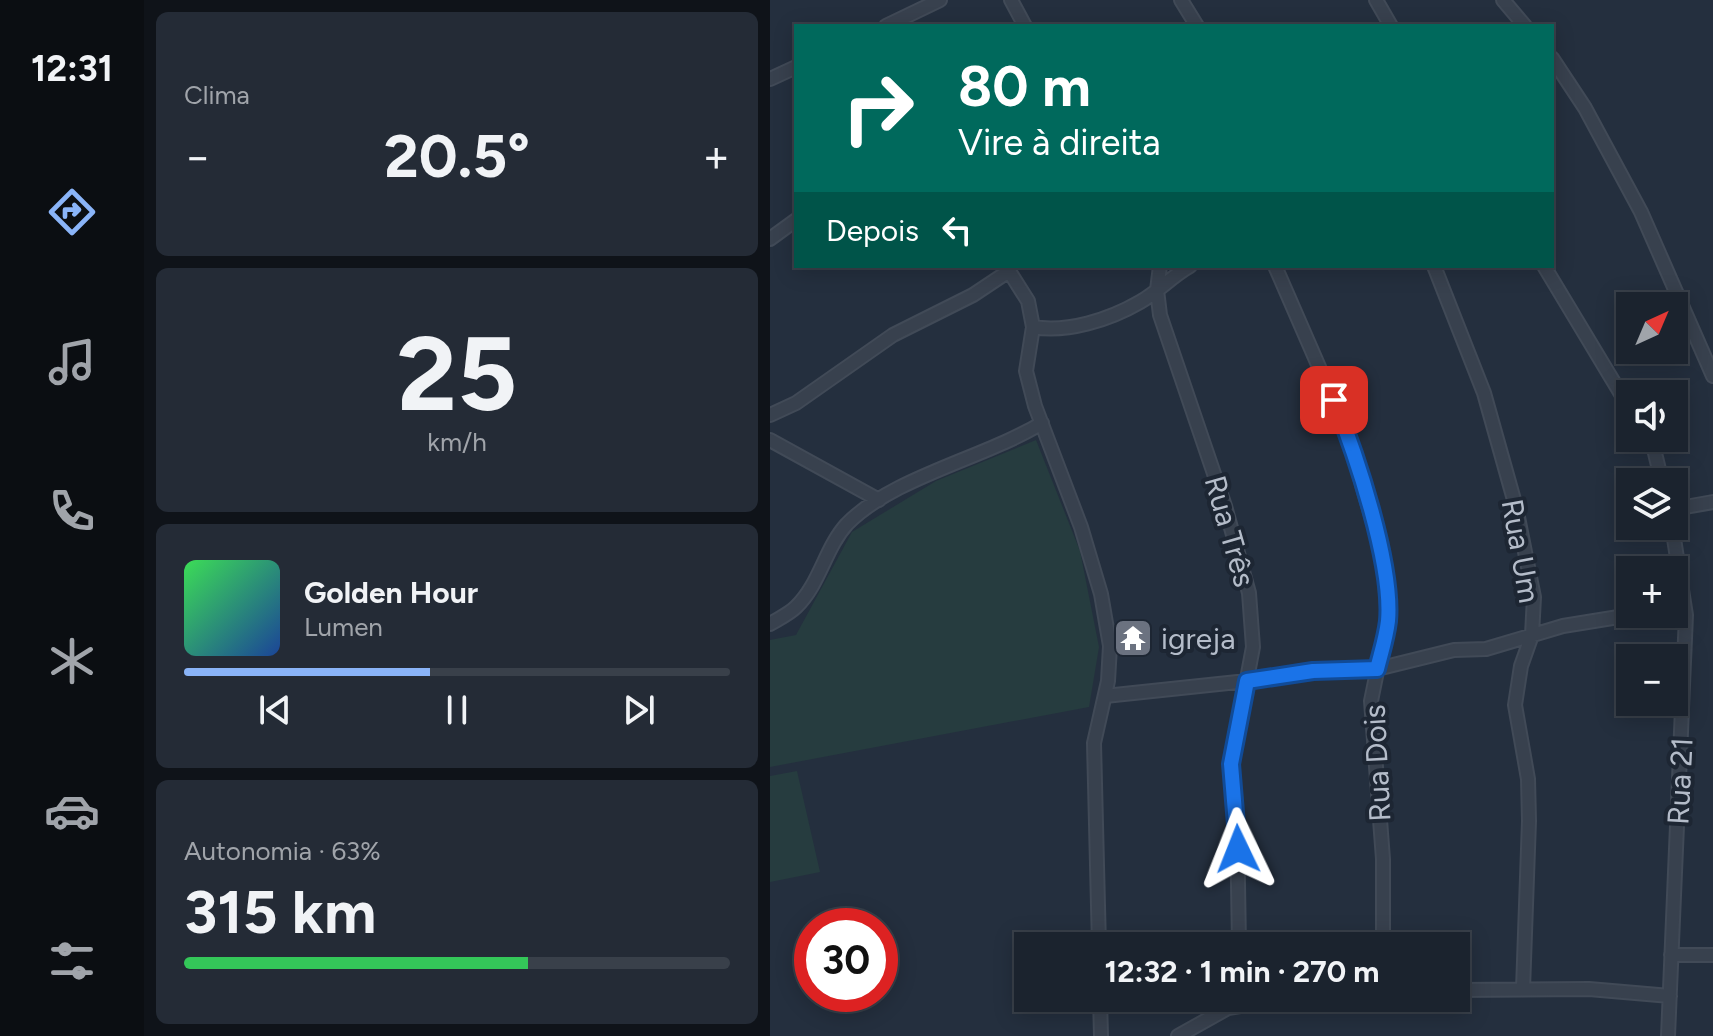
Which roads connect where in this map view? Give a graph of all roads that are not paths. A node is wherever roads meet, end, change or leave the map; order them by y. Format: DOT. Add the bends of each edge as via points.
graph roads {
  1 [pos="940,0"];
  2 [pos="1011,0"];
  3 [pos="1181,0"];
  4 [pos="1376,0"];
  5 [pos="1503,0"];
  6 [pos="890,24"];
  7 [pos="1024,24"];
  8 [pos="1196,24"];
  9 [pos="1390,24"];
  10 [pos="1523,24"];
  11 [pos="1554,61"];
  12 [pos="794,68"];
  13 [pos="770,79"];
  14 [pos="794,221"];
  15 [pos="770,239"];
  16 [pos="1160,268"];
  17 [pos="1187,268"];
  18 [pos="1276,268"];
  19 [pos="1435,268"];
  20 [pos="1545,268"];
  21 [pos="1007,269"];
  22 [pos="1157,290"];
  23 [pos="1033,327"];
  24 [pos="1713,376"];
  25 [pos="1616,386"];
  26 [pos="770,415"];
  27 [pos="1042,423"];
  28 [pos="770,440"];
  29 [pos="879,500"];
  30 [pos="1713,502"];
  31 [pos="1688,506"];
  32 [pos="1616,616"];
  33 [pos="770,624"];
  34 [pos="1685,628"];
  35 [pos="1532,635"];
  36 [pos="1377,669"];
  37 [pos="1247,681"];
  38 [pos="1105,696"];
  39 [pos="1099,932"];
  40 [pos="1239,932"];
  41 [pos="1383,932"];
  42 [pos="1671,955"];
  43 [pos="1713,955"];
  44 [pos="1523,989"];
  45 [pos="1470,990"];
  46 [pos="1670,996"];
  47 [pos="1100,1012"];
  48 [pos="1221,1012"];
  49 [pos="1101,1036"];
  50 [pos="1178,1036"];
  51 [pos="1668,1036"];
  1 -- 6 [label="street"];
  2 -- 7 [label="street"];
  3 -- 8 [label="street"];
  4 -- 9 [label="street"];
  5 -- 10 [label="street"];
  11 -- 24 [label="street" via="1641,212"];
  12 -- 13 [label="street"];
  14 -- 15 [label="street"];
  16 -- 22 [label="street, Rua Três"];
  17 -- 22 [label="street"];
  18 -- 36 [label="street, Rua Dois" via="1346,429 1383,557 1388,618"];
  19 -- 35 [label="street, Rua Um" via="1484,393 1516,507 1534,597"];
  20 -- 25 [label="street"];
  21 -- 23 [label="street" via="1028,301"];
  21 -- 26 [label="street"];
  22 -- 23 [label="street" via="1138,303 1065,330"];
  22 -- 37 [label="street, Rua Três" via="1175,367 1225,506 1249,593 1253,647"];
  23 -- 27 [label="street" via="1026,371"];
  27 -- 29 [label="street"];
  27 -- 38 [label="street" via="1101,594 1110,646"];
  28 -- 29 [label="street"];
  29 -- 33 [label="street" via="847,525 809,592"];
  30 -- 31 [label="street"];
  32 -- 35 [label="street"];
  34 -- 42 [label="street, Rua 21"];
  35 -- 36 [label="street"];
  35 -- 44 [label="street, Rua Um" via="1515,705 1528,779"];
  36 -- 37 [label="street"];
  36 -- 41 [label="street, Rua Dois" via="1371,701"];
  37 -- 38 [label="street"];
  37 -- 40 [label="street, Rua Três" via="1231,764"];
  38 -- 39 [label="street" via="1094,743"];
  42 -- 43 [label="street"];
  42 -- 46 [label="street, Rua 21"];
  44 -- 45 [label="street"];
  44 -- 46 [label="street"];
  46 -- 51 [label="street, Rua 21"];
  47 -- 49 [label="street"];
  48 -- 50 [label="street"];
}
